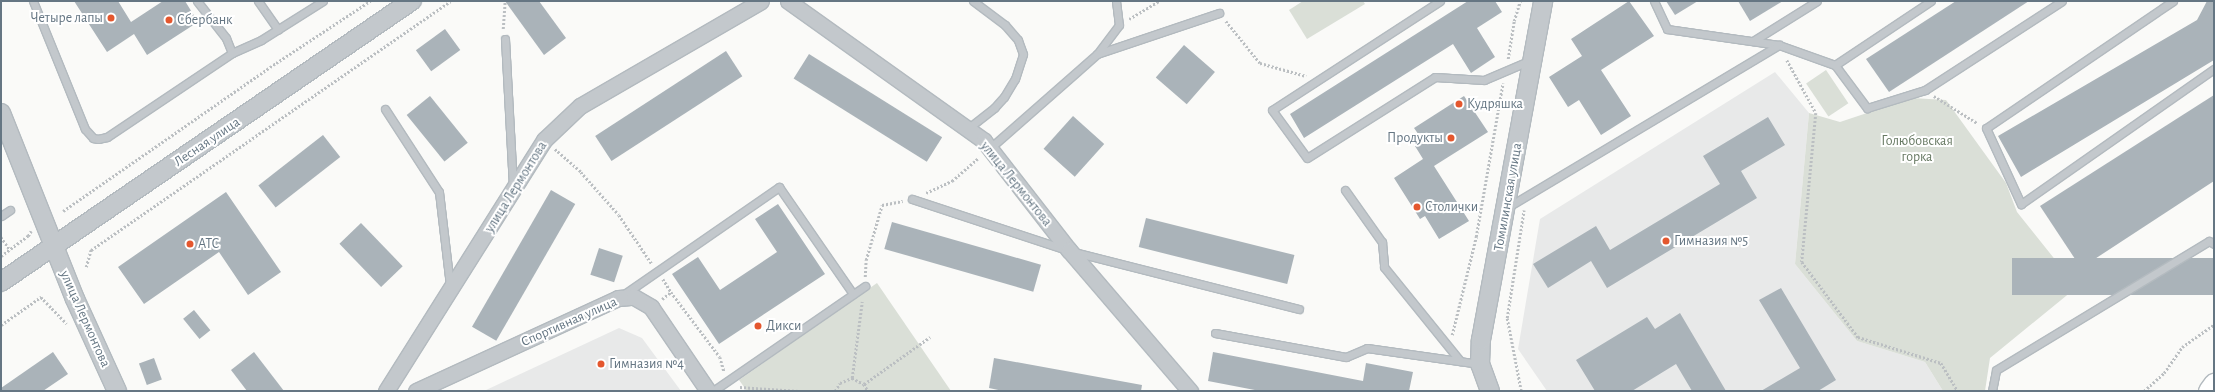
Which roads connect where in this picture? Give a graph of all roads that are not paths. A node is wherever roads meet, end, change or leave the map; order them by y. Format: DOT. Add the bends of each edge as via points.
graph roads {
  1 [pos="33,1"];
  2 [pos="197,1"];
  3 [pos="258,1"];
  4 [pos="324,1"];
  5 [pos="412,1"];
  6 [pos="761,1"];
  7 [pos="788,1"];
  8 [pos="973,1"];
  9 [pos="1116,1"];
  10 [pos="1440,1"];
  11 [pos="1543,1"];
  12 [pos="1654,1"];
  13 [pos="1817,1"];
  14 [pos="1931,1"];
  15 [pos="2062,1"];
  16 [pos="2173,1"];
  17 [pos="1219,13"];
  18 [pos="278,30"];
  19 [pos="505,39"];
  20 [pos="1753,41"];
  21 [pos="1779,45"];
  22 [pos="232,53"];
  23 [pos="1097,54"];
  24 [pos="1532,60"];
  25 [pos="1835,64"];
  26 [pos="2214,69"];
  27 [pos="385,109"];
  28 [pos="1,113"];
  29 [pos="966,130"];
  30 [pos="990,149"];
  31 [pos="1345,190"];
  32 [pos="513,192"];
  33 [pos="912,199"];
  34 [pos="1507,208"];
  35 [pos="10,210"];
  36 [pos="1,216"];
  37 [pos="2214,244"];
  38 [pos="54,247"];
  39 [pos="1069,250"];
  40 [pos="1,282"];
  41 [pos="864,286"];
  42 [pos="451,289"];
  43 [pos="853,294"];
  44 [pos="618,298"];
  45 [pos="1299,309"];
  46 [pos="1215,333"];
  47 [pos="1460,361"];
  48 [pos="1480,364"];
  49 [pos="2214,384"];
  50 [pos="117,391"];
  51 [pos="386,391"];
  52 [pos="416,391"];
  53 [pos="708,391"];
  54 [pos="713,391"];
  55 [pos="1190,391"];
  56 [pos="1490,391"];
  57 [pos="1992,391"];
  58 [pos="2208,391"];
  1 -- 22 [label="lane" via="85,129 93,138 107,137"];
  2 -- 22 [label="lane" via="226,38"];
  3 -- 18 [label="lane"];
  4 -- 18 [label="lane"];
  5 -- 38 [label="street, Лесная улица"];
  6 -- 32 [label="street, улица Лермонтова" via="580,106 544,140"];
  7 -- 29 [label="street, улица Лермонтова"];
  8 -- 29 [label="lane" via="1005,25 1018,40 1023,54 1015,79 1004,97"];
  9 -- 23 [label="lane" via="1119,25"];
  10 -- 24 [label="lane" via="1272,110 1307,158 1435,77 1484,80"];
  11 -- 24 [label="street, Томилинская улица"];
  12 -- 20 [label="lane" via="1667,29"];
  13 -- 20 [label="lane"];
  14 -- 25 [label="lane"];
  15 -- 25 [label="lane" via="1925,90 1867,108"];
  16 -- 26 [label="lane" via="1986,128 2021,204"];
  17 -- 23 [label="lane"];
  18 -- 22 [label="lane"];
  19 -- 32 [label="lane"];
  20 -- 21 [label="lane"];
  21 -- 25 [label="lane"];
  21 -- 34 [label="lane"];
  23 -- 30 [label="lane"];
  24 -- 34 [label="street, Томилинская улица"];
  27 -- 42 [label="lane" via="439,192"];
  28 -- 38 [label="street, улица Лермонтова"];
  29 -- 30 [label="street, улица Лермонтова"];
  30 -- 39 [label="street, улица Лермонтова"];
  31 -- 47 [label="lane" via="1382,242 1384,267"];
  32 -- 42 [label="street, улица Лермонтова"];
  33 -- 39 [label="lane"];
  34 -- 48 [label="street, Томилинская улица" via="1480,340"];
  35 -- 36 [label="lane"];
  37 -- 57 [label="lane" via="2209,241 1996,370"];
  38 -- 40 [label="street, Лесная улица"];
  38 -- 50 [label="street, улица Лермонтова" via="74,299"];
  39 -- 45 [label="lane"];
  39 -- 55 [label="street, улица Лермонтова"];
  41 -- 43 [label="lane"];
  42 -- 51 [label="street, улица Лермонтова"];
  43 -- 44 [label="lane" via="779,187"];
  43 -- 54 [label="lane"];
  44 -- 52 [label="street, Спортивная улица"];
  44 -- 53 [label="street, Спортивная улица" via="634,297 651,307"];
  46 -- 47 [label="lane" via="1346,357 1367,348"];
  47 -- 48 [label="lane"];
  48 -- 56 [label="street, Томилинская улица"];
  49 -- 58 [label="main road"];
}
